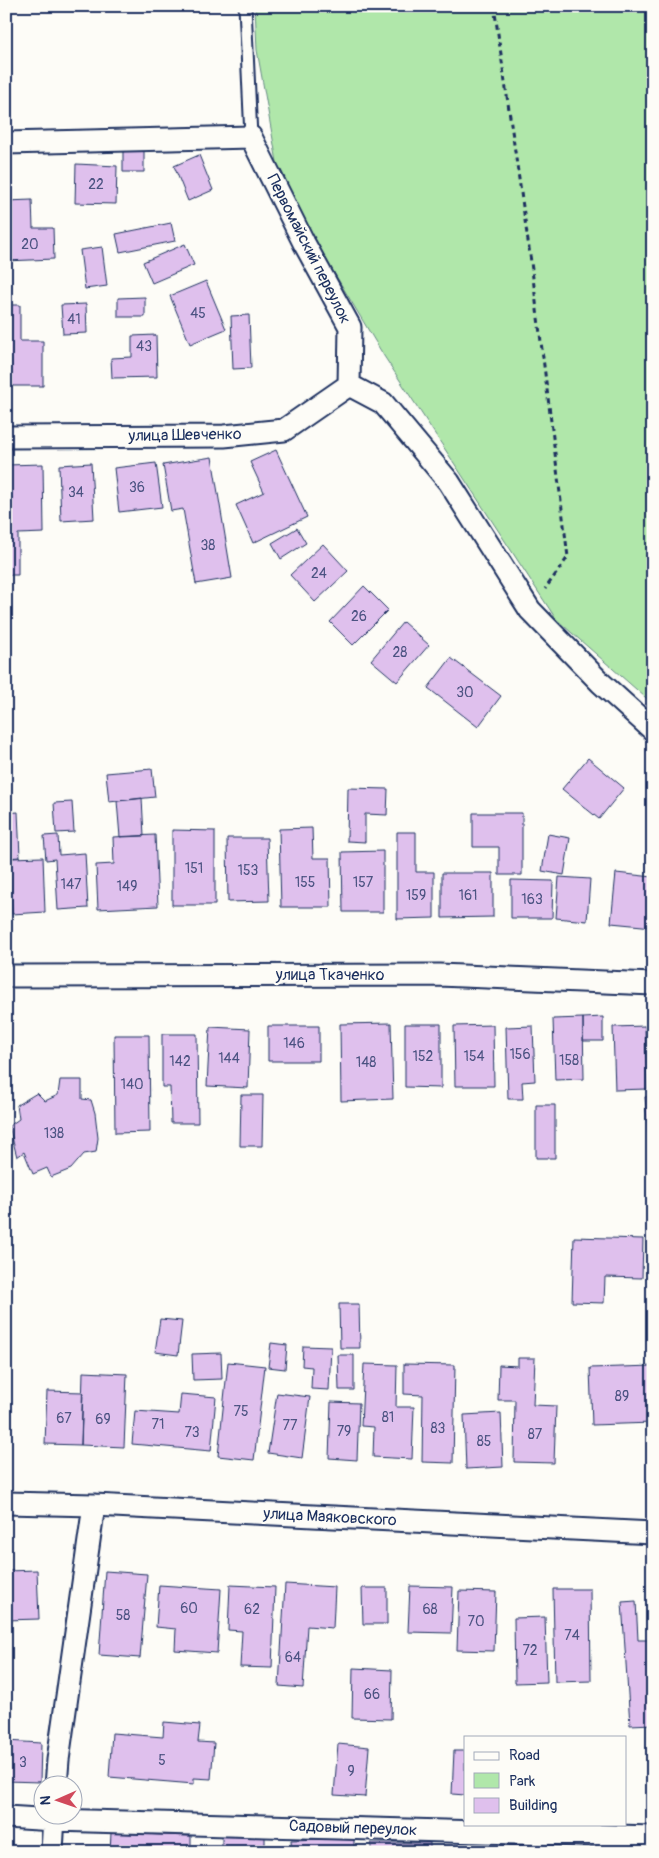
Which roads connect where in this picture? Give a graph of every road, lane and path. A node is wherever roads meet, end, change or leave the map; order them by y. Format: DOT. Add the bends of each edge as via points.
graph roads {
  1 [pos="245,6"];
  2 [pos="494,6"];
  3 [pos="251,137"];
  4 [pos="6,143"];
  5 [pos="348,385"];
  6 [pos="6,437"];
  7 [pos="530,610"];
  8 [pos="653,730"];
  9 [pos="6,976"];
  10 [pos="653,984"];
  11 [pos="6,1503"];
  12 [pos="94,1505"];
  13 [pos="653,1533"];
  14 [pos="57,1776"];
  15 [pos="6,1817"];
  16 [pos="32,1818"];
  17 [pos="82,1819"];
  18 [pos="54,1826"];
  19 [pos="653,1837"];
  20 [pos="52,1852"];
  1 -- 3 [label="lane"];
  2 -- 7 [label="path" via="531,262 568,557"];
  3 -- 4 [label="street"];
  3 -- 5 [label="street, Первомайский переулок" via="350,327"];
  5 -- 6 [label="street, улица Шевченко" via="284,430 224,436"];
  5 -- 7 [label="street" via="383,403 449,482"];
  7 -- 8 [label="street"];
  9 -- 10 [label="street, улица Ткаченко" via="439,975"];
  11 -- 12 [label="street, улица Маяковского"];
  12 -- 13 [label="street, улица Маяковского"];
  12 -- 14 [label="street"];
  15 -- 16 [label="street, Садовый переулок"];
  17 -- 19 [label="street, Садовый переулок"];
  18 -- 20 [label="street"];
}
